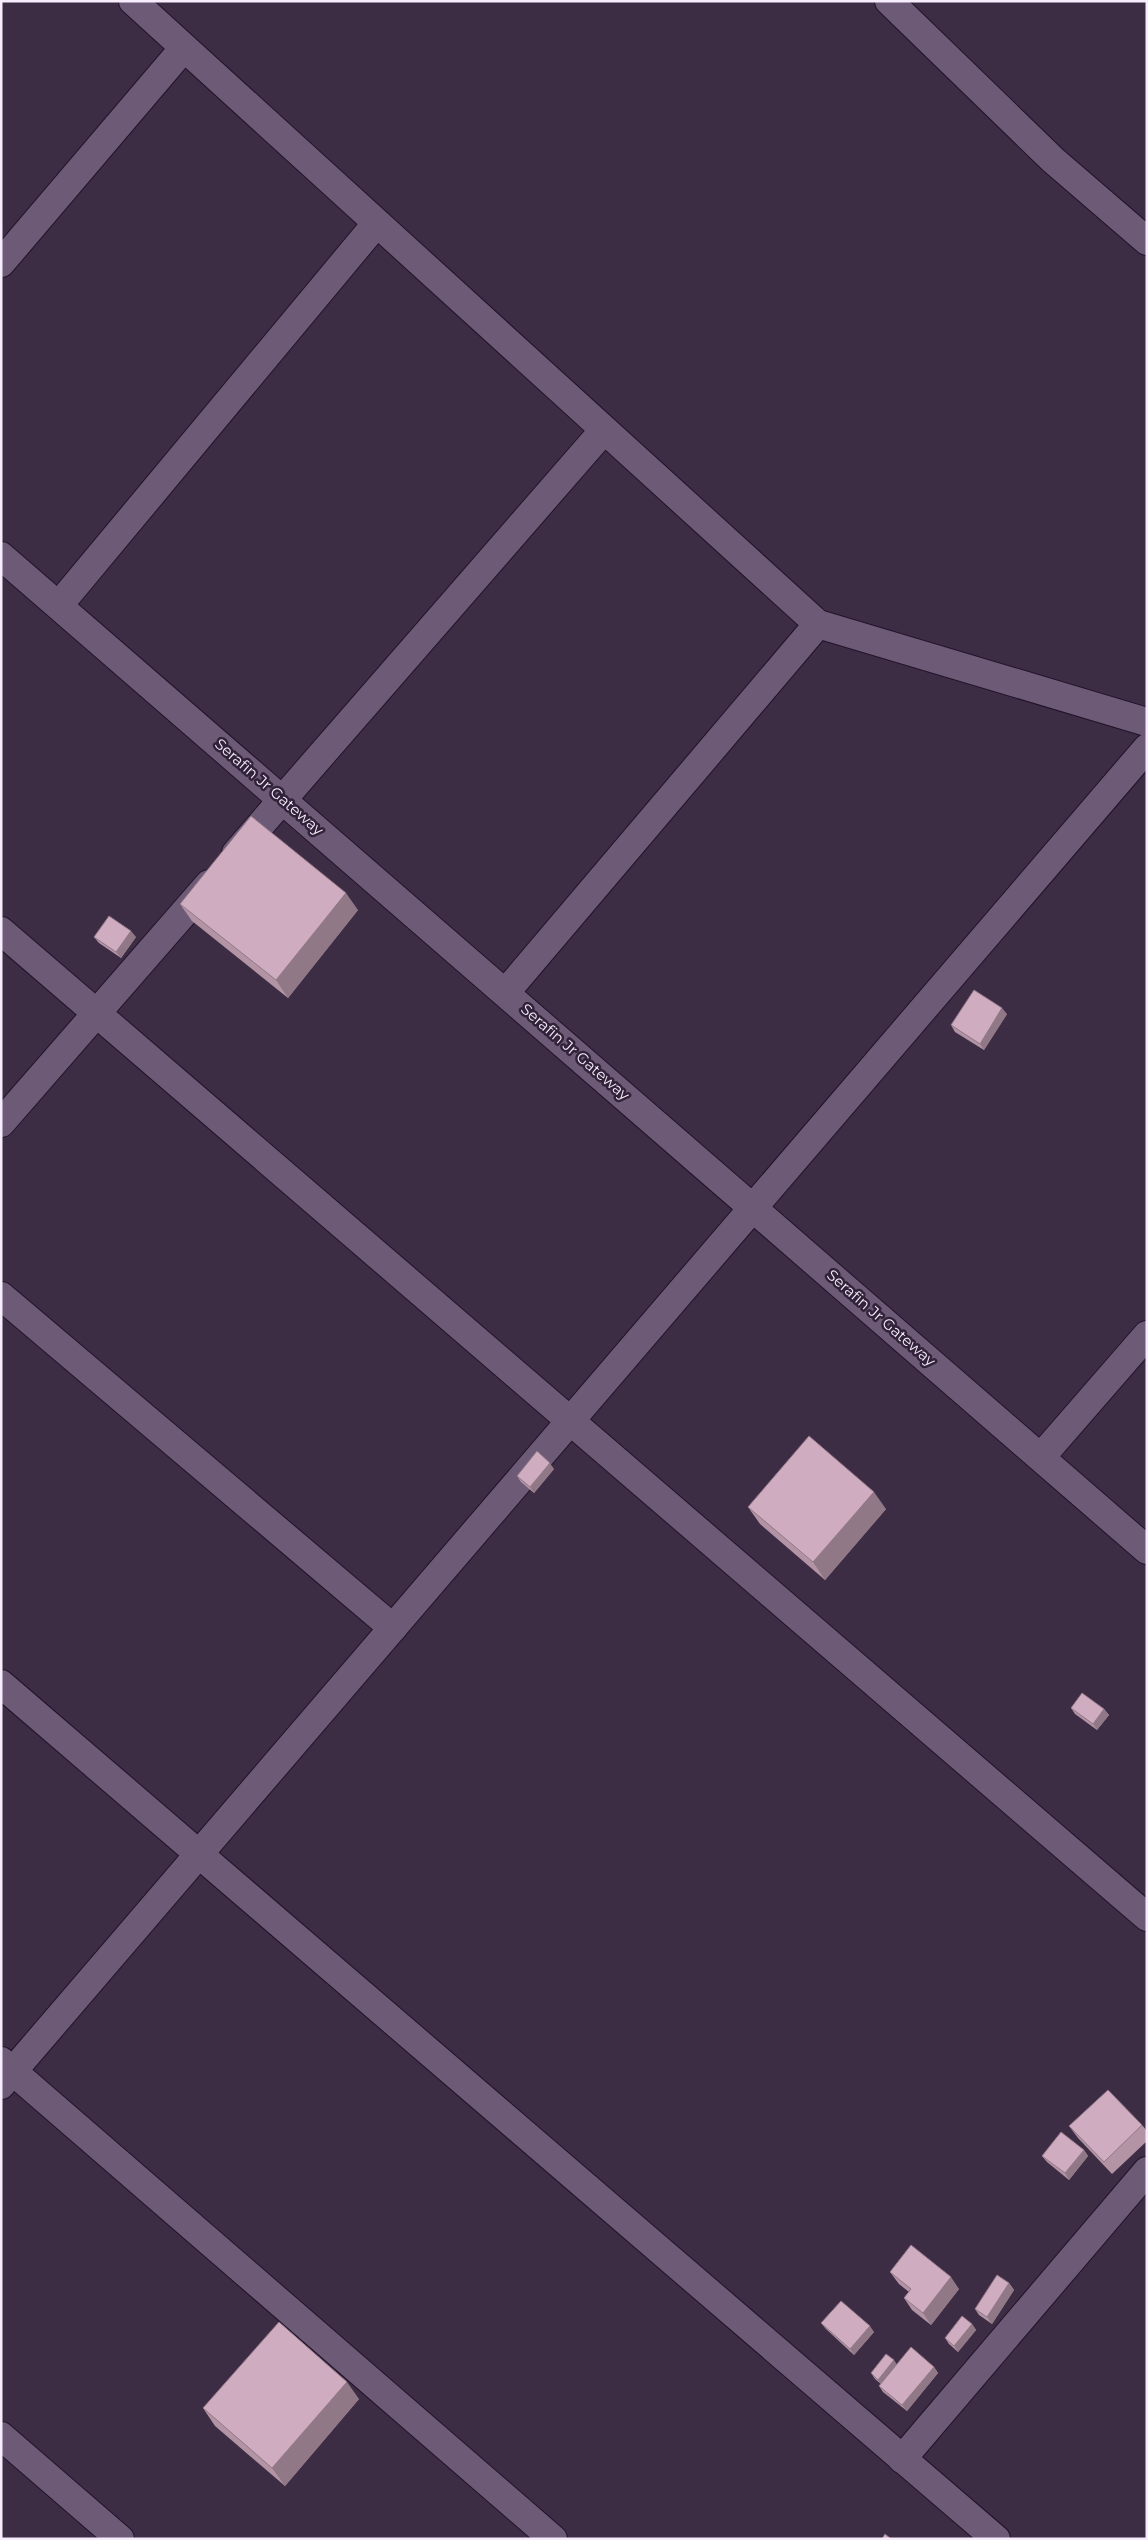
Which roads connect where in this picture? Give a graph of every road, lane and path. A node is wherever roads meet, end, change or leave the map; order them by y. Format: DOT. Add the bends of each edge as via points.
graph roads {
  1 [pos="133,1"];
  2 [pos="889,1"];
  3 [pos="183,49"];
  4 [pos="376,224"];
  5 [pos="1147,241"];
  6 [pos="1,263"];
  7 [pos="604,430"];
  8 [pos="1,556"];
  9 [pos="59,605"];
  10 [pos="818,624"];
  11 [pos="1147,722"];
  12 [pos="1147,748"];
  13 [pos="283,799"];
  14 [pos="1,931"];
  15 [pos="506,992"];
  16 [pos="97,1013"];
  17 [pos="1,1124"];
  18 [pos="754,1207"];
  19 [pos="1,1296"];
  20 [pos="1147,1335"];
  21 [pos="570,1420"];
  22 [pos="1041,1457"];
  23 [pos="1147,1550"];
  24 [pos="393,1628"];
  25 [pos="1,1684"];
  26 [pos="199,1854"];
  27 [pos="1147,1917"];
  28 [pos="5,2072"];
  29 [pos="1147,2171"];
  30 [pos="1,2436"];
  31 [pos="902,2459"];
  32 [pos="120,2539"];
  33 [pos="553,2539"];
  34 [pos="996,2539"];
  1 -- 3 [label="street"];
  2 -- 5 [label="street" via="1053,160"];
  3 -- 4 [label="street"];
  3 -- 6 [label="street"];
  4 -- 7 [label="street"];
  4 -- 9 [label="street"];
  7 -- 10 [label="street"];
  7 -- 13 [label="street"];
  8 -- 9 [label="street, Serafin Jr Gateway"];
  9 -- 13 [label="street, Serafin Jr Gateway"];
  10 -- 11 [label="street"];
  10 -- 15 [label="street"];
  12 -- 18 [label="street"];
  13 -- 15 [label="street, Serafin Jr Gateway"];
  13 -- 16 [label="street"];
  14 -- 16 [label="street"];
  15 -- 18 [label="street, Serafin Jr Gateway"];
  16 -- 17 [label="street"];
  16 -- 21 [label="street"];
  18 -- 21 [label="street"];
  18 -- 22 [label="street, Serafin Jr Gateway"];
  19 -- 24 [label="street"];
  20 -- 22 [label="street"];
  21 -- 24 [label="street"];
  21 -- 27 [label="street"];
  22 -- 23 [label="street, Serafin Jr Gateway"];
  24 -- 26 [label="street"];
  25 -- 26 [label="street"];
  26 -- 28 [label="street"];
  26 -- 31 [label="street"];
  28 -- 33 [label="street"];
  29 -- 31 [label="street"];
  30 -- 32 [label="street"];
  31 -- 34 [label="street"];
}
